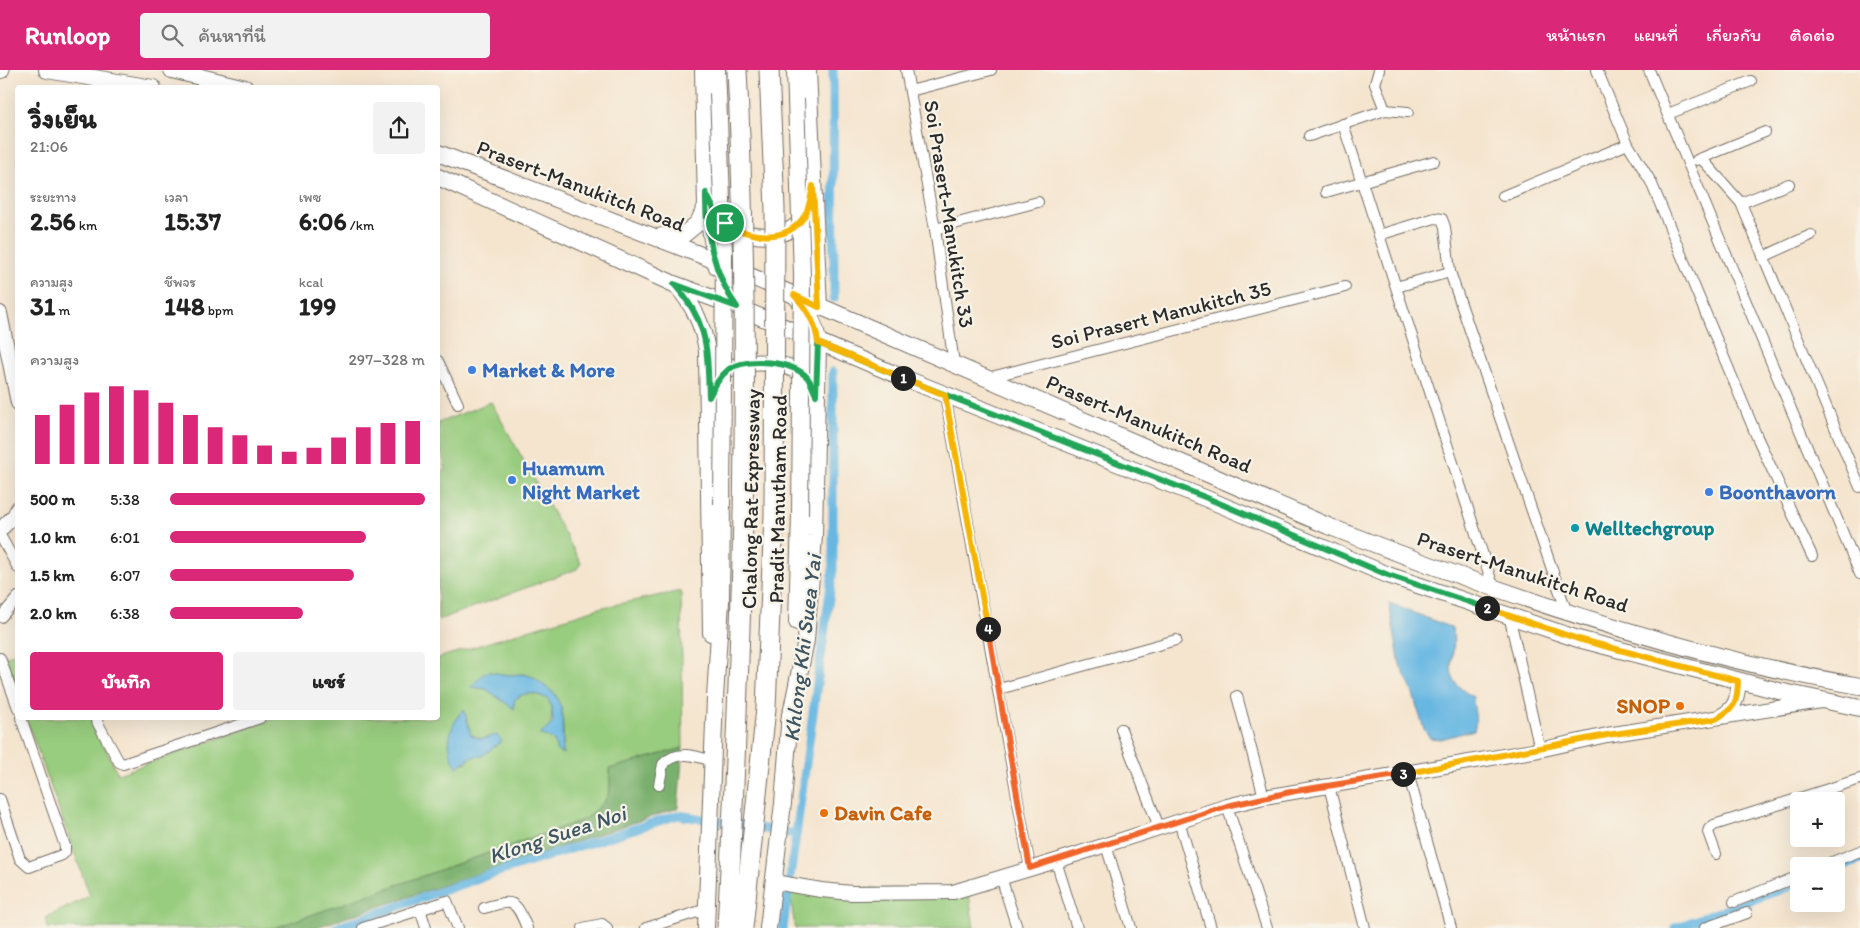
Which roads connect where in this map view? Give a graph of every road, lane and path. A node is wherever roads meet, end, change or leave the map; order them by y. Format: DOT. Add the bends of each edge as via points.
graph roads {
  1 [pos="47,70"];
  2 [pos="52,70"];
  3 [pos="172,70"];
  4 [pos="703,70"];
  5 [pos="717,70"];
  6 [pos="737,70"];
  7 [pos="770,70"];
  8 [pos="795,70"];
  9 [pos="808,70"];
  10 [pos="906,70"];
  11 [pos="991,70"];
  12 [pos="1379,70"];
  13 [pos="1598,70"];
  14 [pos="1649,70"];
  15 [pos="1751,81"];
  16 [pos="136,85"];
  17 [pos="233,85"];
  18 [pos="910,90"];
  19 [pos="1385,110"];
  20 [pos="1408,112"];
  21 [pos="1668,114"];
  22 [pos="1343,124"];
  23 [pos="1765,132"];
  24 [pos="1309,136"];
  25 [pos="1628,144"];
  26 [pos="440,154"];
  27 [pos="1701,158"];
  28 [pos="1434,161"];
  29 [pos="1689,163"];
  30 [pos="440,178"];
  31 [pos="1362,181"];
  32 [pos="1789,184"];
  33 [pos="813,186"];
  34 [pos="1326,192"];
  35 [pos="1503,196"];
  36 [pos="706,199"];
  37 [pos="1038,202"];
  38 [pos="1741,203"];
  39 [pos="935,228"];
  40 [pos="648,234"];
  41 [pos="1379,235"];
  42 [pos="1811,235"];
  43 [pos="1763,256"];
  44 [pos="716,262"];
  45 [pos="1450,272"];
  46 [pos="674,284"];
  47 [pos="1345,287"];
  48 [pos="1396,288"];
  49 [pos="794,295"];
  50 [pos="737,307"];
  51 [pos="819,307"];
  52 [pos="0,313"];
  53 [pos="818,343"];
  54 [pos="954,364"];
  55 [pos="440,365"];
  56 [pos="986,378"];
  57 [pos="15,379"];
  58 [pos="816,395"];
  59 [pos="945,395"];
  60 [pos="709,397"];
  61 [pos="458,404"];
  62 [pos="1860,487"];
  63 [pos="15,514"];
  64 [pos="0,530"];
  65 [pos="0,535"];
  66 [pos="1812,556"];
  67 [pos="15,562"];
  68 [pos="1860,574"];
  69 [pos="1493,586"];
  70 [pos="15,601"];
  71 [pos="1566,610"];
  72 [pos="1509,615"];
  73 [pos="1,617"];
  74 [pos="1176,640"];
  75 [pos="0,658"];
  76 [pos="1738,681"];
  77 [pos="1856,683"];
  78 [pos="999,689"];
  79 [pos="1237,696"];
  80 [pos="715,698"];
  81 [pos="15,700"];
  82 [pos="1824,701"];
  83 [pos="1860,708"];
  84 [pos="1716,719"];
  85 [pos="22,720"];
  86 [pos="96,720"];
  87 [pos="254,720"];
  88 [pos="789,724"];
  89 [pos="1121,729"];
  90 [pos="1540,750"];
  91 [pos="712,761"];
  92 [pos="1408,773"];
  93 [pos="1860,779"];
  94 [pos="660,785"];
  95 [pos="1330,786"];
  96 [pos="1264,797"];
  97 [pos="0,799"];
  98 [pos="1227,806"];
  99 [pos="1180,821"];
  100 [pos="1159,827"];
  101 [pos="1106,845"];
  102 [pos="1860,851"];
  103 [pos="1716,854"];
  104 [pos="1845,857"];
  105 [pos="1056,861"];
  106 [pos="1030,868"];
  107 [pos="1001,877"];
  108 [pos="1790,880"];
  109 [pos="784,885"];
  110 [pos="1734,902"];
  111 [pos="484,908"];
  112 [pos="420,909"];
  113 [pos="707,909"];
  114 [pos="1746,913"];
  115 [pos="394,923"];
  116 [pos="363,928"];
  117 [pos="426,928"];
  118 [pos="458,928"];
  119 [pos="526,928"];
  120 [pos="583,928"];
  121 [pos="607,928"];
  122 [pos="646,928"];
  123 [pos="706,928"];
  124 [pos="726,928"];
  125 [pos="743,928"];
  126 [pos="768,928"];
  127 [pos="1017,928"];
  128 [pos="1077,928"];
  129 [pos="1131,928"];
  130 [pos="1211,928"];
  131 [pos="1267,928"];
  132 [pos="1365,928"];
  133 [pos="1451,928"];
  134 [pos="1705,928"];
  1 -- 2 [label="main road"];
  2 -- 16 [label="main road"];
  3 -- 17 [label="main road"];
  4 -- 36 [label="main road"];
  5 -- 80 [label="main road, bridge" via="724,272 721,601"];
  6 -- 124 [label="highway, Chalong Rat Expressway, bridge" via="743,181 744,427"];
  7 -- 125 [label="highway, Chalong Rat Expressway, bridge" via="775,228 774,516 766,708"];
  8 -- 88 [label="main road, Pradit Manutham Road, bridge" via="802,274 800,515 797,638"];
  9 -- 33 [label="main road"];
  10 -- 18 [label="street, Soi Prasert-Manukitch 33"];
  11 -- 18 [label="street"];
  12 -- 19 [label="street" via="1375,84"];
  13 -- 25 [label="street"];
  14 -- 21 [label="street"];
  15 -- 21 [label="street"];
  18 -- 39 [label="street, Soi Prasert-Manukitch 33"];
  19 -- 20 [label="street"];
  19 -- 22 [label="street"];
  21 -- 29 [label="street"];
  22 -- 24 [label="street"];
  22 -- 31 [label="street"];
  23 -- 27 [label="street"];
  25 -- 35 [label="street"];
  25 -- 66 [label="street" via="1651,182 1757,437"];
  26 -- 40 [label="main road, Prasert-Manukitch Road"];
  27 -- 29 [label="street"];
  27 -- 38 [label="street"];
  28 -- 31 [label="street"];
  29 -- 68 [label="street"];
  30 -- 46 [label="main road, Prasert-Manukitch Road"];
  31 -- 34 [label="street"];
  31 -- 41 [label="street"];
  32 -- 38 [label="street"];
  33 -- 36 [label="main road" via="809,206 796,226 784,233 768,236 736,230 725,223"];
  33 -- 51 [label="main road"];
  36 -- 40 [label="main road" via="698,223 682,236"];
  36 -- 44 [label="main road"];
  37 -- 39 [label="street"];
  38 -- 43 [label="street"];
  39 -- 54 [label="street, Soi Prasert-Manukitch 33"];
  40 -- 44 [label="main road, Prasert-Manukitch Road"];
  41 -- 45 [label="street" via="1435,218 1442,219 1446,227"];
  41 -- 48 [label="street"];
  42 -- 43 [label="street"];
  43 -- 62 [label="street"];
  44 -- 49 [label="main road, Prasert-Manukitch Road"];
  44 -- 50 [label="main road"];
  45 -- 48 [label="street"];
  45 -- 71 [label="street"];
  46 -- 50 [label="main road, Prasert-Manukitch Road"];
  46 -- 60 [label="main road" via="695,309 704,333"];
  47 -- 56 [label="street, Soi Prasert Manukitch 35"];
  48 -- 69 [label="street"];
  49 -- 51 [label="main road, Prasert-Manukitch Road"];
  49 -- 53 [label="main road" via="811,317 817,329"];
  50 -- 53 [label="main road, Prasert-Manukitch Road"];
  51 -- 54 [label="main road, Prasert-Manukitch Road"];
  52 -- 57 [label="street"];
  53 -- 58 [label="main road"];
  53 -- 59 [label="main road, Prasert-Manukitch Road"];
  54 -- 56 [label="main road, Prasert-Manukitch Road"];
  55 -- 61 [label="street"];
  56 -- 69 [label="main road, Prasert-Manukitch Road" via="1328,526"];
  58 -- 60 [label="main road" via="808,378 799,371 766,363 746,363 730,369 717,381"];
  58 -- 88 [label="main road" via="814,536 806,640"];
  59 -- 72 [label="main road, Prasert-Manukitch Road" via="1207,498 1388,575"];
  59 -- 78 [label="street"];
  60 -- 80 [label="main road" via="709,605"];
  63 -- 64 [label="street"];
  65 -- 67 [label="street"];
  69 -- 71 [label="main road, Prasert-Manukitch Road"];
  70 -- 73 [label="street"];
  71 -- 77 [label="main road, Prasert-Manukitch Road" via="1718,654"];
  72 -- 76 [label="main road, Prasert-Manukitch Road" via="1578,639"];
  72 -- 90 [label="street"];
  74 -- 78 [label="street"];
  75 -- 81 [label="street"];
  76 -- 82 [label="main road, Prasert-Manukitch Road"];
  76 -- 84 [label="street" via="1736,703"];
  78 -- 106 [label="street"];
  79 -- 96 [label="street"];
  80 -- 91 [label="main road"];
  82 -- 83 [label="main road, Prasert-Manukitch Road"];
  82 -- 84 [label="street"];
  84 -- 90 [label="street" via="1607,735"];
  85 -- 97 [label="street" via="65,852 24,865"];
  86 -- 87 [label="street" via="123,764"];
  88 -- 109 [label="main road, Pradit Manutham Road" via="780,831"];
  89 -- 100 [label="street"];
  90 -- 92 [label="street"];
  91 -- 94 [label="street" via="674,755 662,764"];
  91 -- 113 [label="main road"];
  92 -- 95 [label="street"];
  92 -- 133 [label="street"];
  93 -- 103 [label="street" via="1714,825 1708,832"];
  95 -- 96 [label="street"];
  95 -- 132 [label="street"];
  96 -- 98 [label="street"];
  98 -- 99 [label="street"];
  98 -- 131 [label="street"];
  99 -- 100 [label="street"];
  99 -- 130 [label="street"];
  100 -- 101 [label="street"];
  101 -- 105 [label="street"];
  101 -- 129 [label="street"];
  102 -- 104 [label="street"];
  105 -- 106 [label="street"];
  105 -- 128 [label="street"];
  106 -- 107 [label="street"];
  107 -- 109 [label="street" via="945,892 852,893"];
  107 -- 127 [label="street"];
  108 -- 110 [label="street"];
  109 -- 126 [label="main road, Pradit Manutham Road"];
  111 -- 119 [label="street" via="512,902 517,906"];
  112 -- 115 [label="street"];
  112 -- 117 [label="street"];
  112 -- 118 [label="street" via="447,901"];
  113 -- 122 [label="street"];
  113 -- 123 [label="main road"];
  114 -- 134 [label="street"];
  115 -- 116 [label="street"];
  120 -- 121 [label="street" via="602,924"];
}
